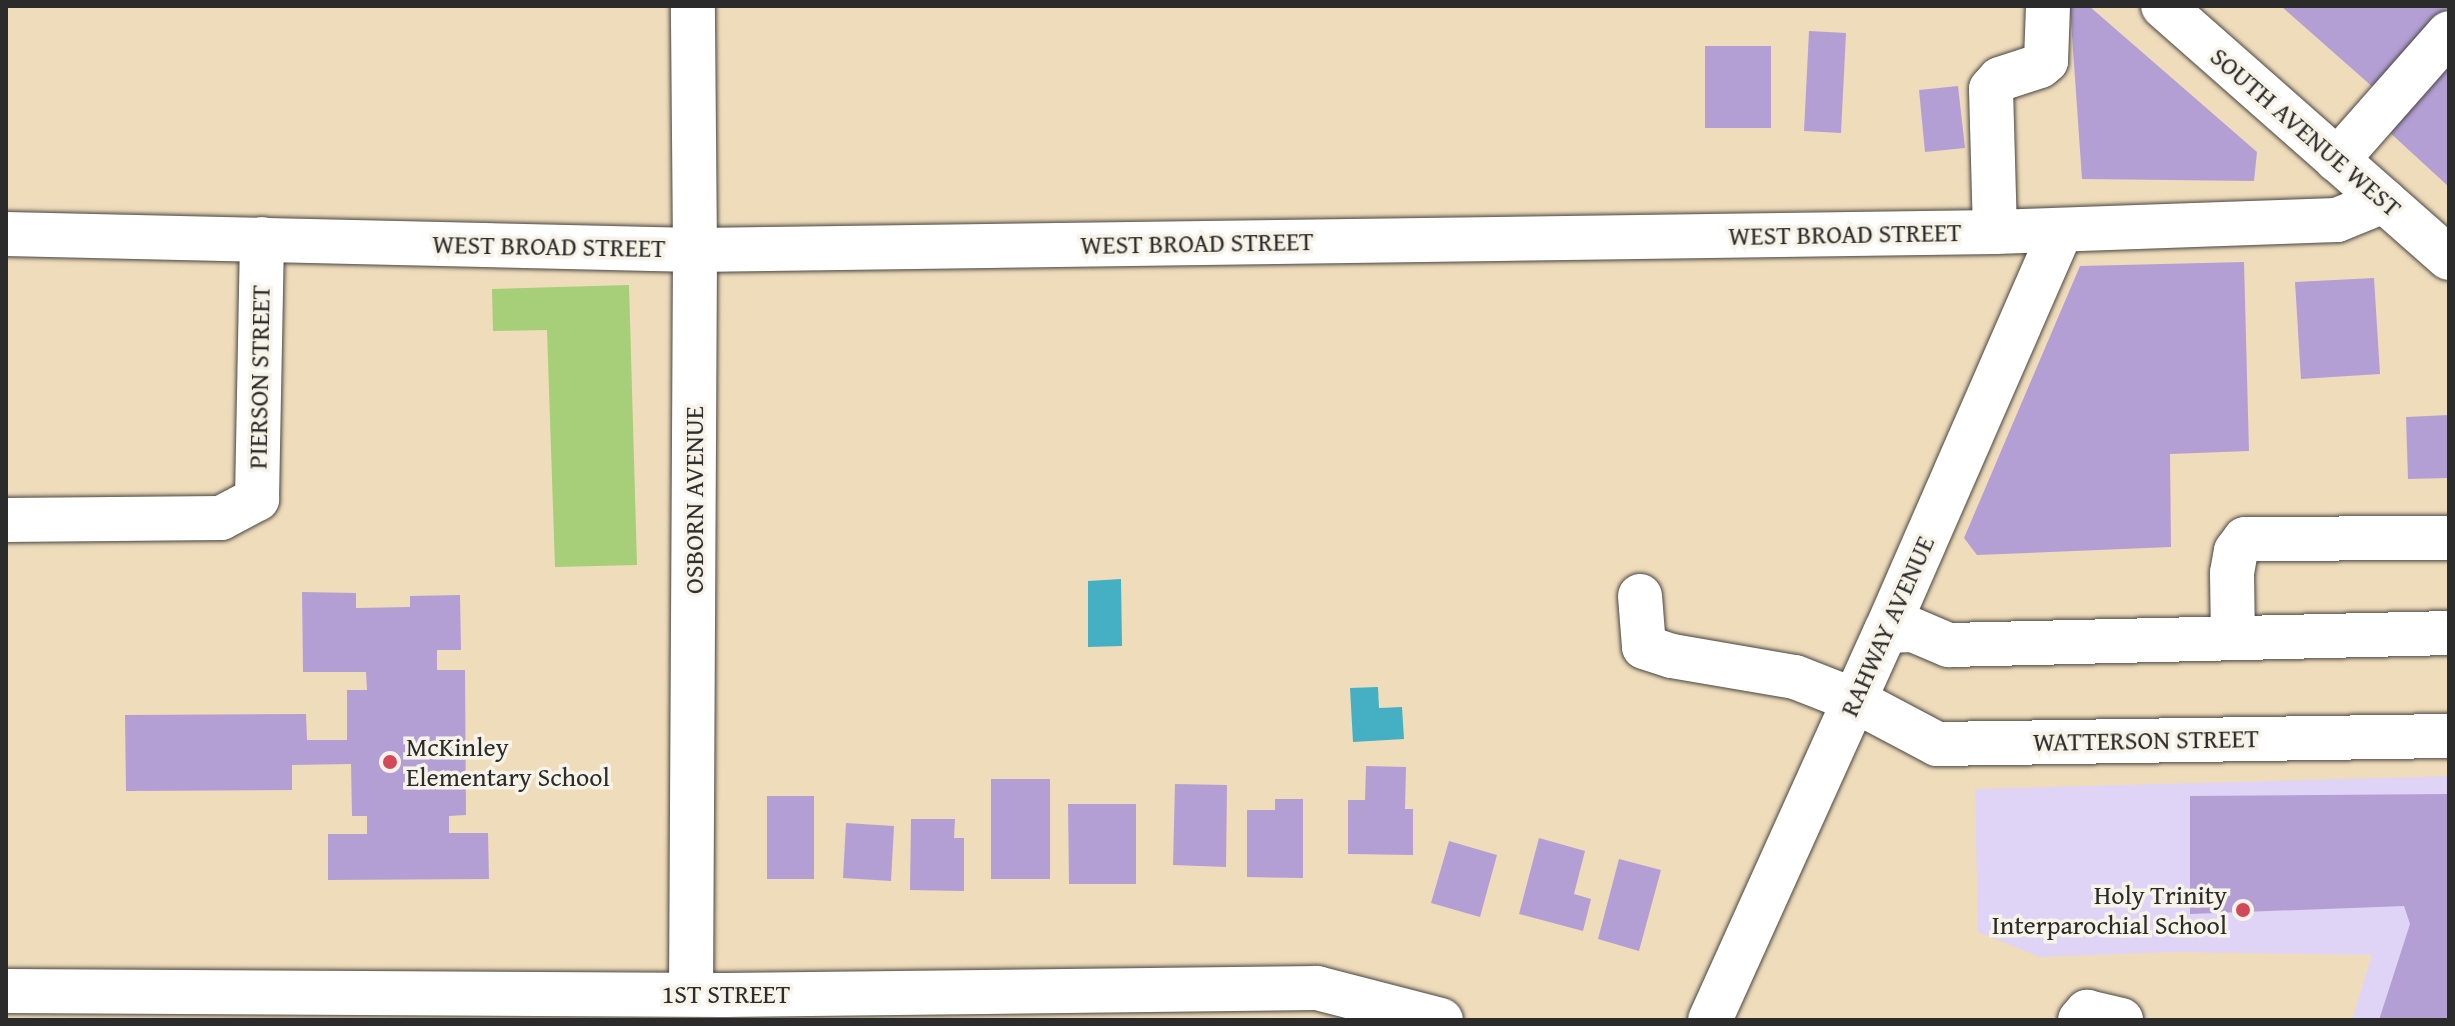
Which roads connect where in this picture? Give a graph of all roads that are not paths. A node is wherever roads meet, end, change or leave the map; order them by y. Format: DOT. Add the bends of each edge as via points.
graph roads {
  1 [pos="693,6"];
  2 [pos="2048,6"];
  3 [pos="2163,6"];
  4 [pos="2449,33"];
  5 [pos="2337,160"];
  6 [pos="2384,201"];
  7 [pos="2061,231"];
  8 [pos="1995,232"];
  9 [pos="6,234"];
  10 [pos="262,239"];
  11 [pos="695,250"];
  12 [pos="2449,258"];
  13 [pos="6,520"];
  14 [pos="2449,538"];
  15 [pos="1640,596"];
  16 [pos="1886,631"];
  17 [pos="2449,633"];
  18 [pos="2233,638"];
  19 [pos="1854,700"];
  20 [pos="2449,736"];
  21 [pos="6,991"];
  22 [pos="691,994"];
  23 [pos="427,1006"];
  24 [pos="1441,1020"];
  25 [pos="1710,1020"];
  26 [pos="2080,1020"];
  27 [pos="2121,1020"];
  1 -- 11 [label="street, OSBORN AVENUE"];
  2 -- 8 [label="street" via="2046,61 2000,79 1991,89"];
  3 -- 5 [label="street, SOUTH AVENUE WEST"];
  4 -- 5 [label="street"];
  5 -- 6 [label="street, SOUTH AVENUE WEST"];
  6 -- 7 [label="street, WEST BROAD STREET" via="2337,220"];
  6 -- 12 [label="street, SOUTH AVENUE WEST"];
  7 -- 8 [label="street, WEST BROAD STREET"];
  7 -- 16 [label="street, RAHWAY AVENUE"];
  8 -- 11 [label="street, WEST BROAD STREET"];
  9 -- 10 [label="street, WEST BROAD STREET"];
  10 -- 11 [label="street, WEST BROAD STREET"];
  10 -- 13 [label="street, PIERSON STREET" via="257,499 221,518"];
  11 -- 22 [label="street, OSBORN AVENUE"];
  14 -- 18 [label="street" via="2245,539 2236,551 2232,573"];
  15 -- 19 [label="street, WATTERSON STREET" via="1644,647 1795,677"];
  16 -- 18 [label="street" via="1913,630 1949,645"];
  16 -- 19 [label="street, RAHWAY AVENUE"];
  17 -- 18 [label="street"];
  19 -- 20 [label="street, WATTERSON STREET" via="1937,744"];
  19 -- 25 [label="street, RAHWAY AVENUE"];
  21 -- 23 [label="street, 1ST STREET"];
  22 -- 23 [label="street, 1ST STREET"];
  22 -- 24 [label="street, 1ST STREET" via="1317,988"];
  26 -- 27 [label="street" via="2087,1012"];
}
